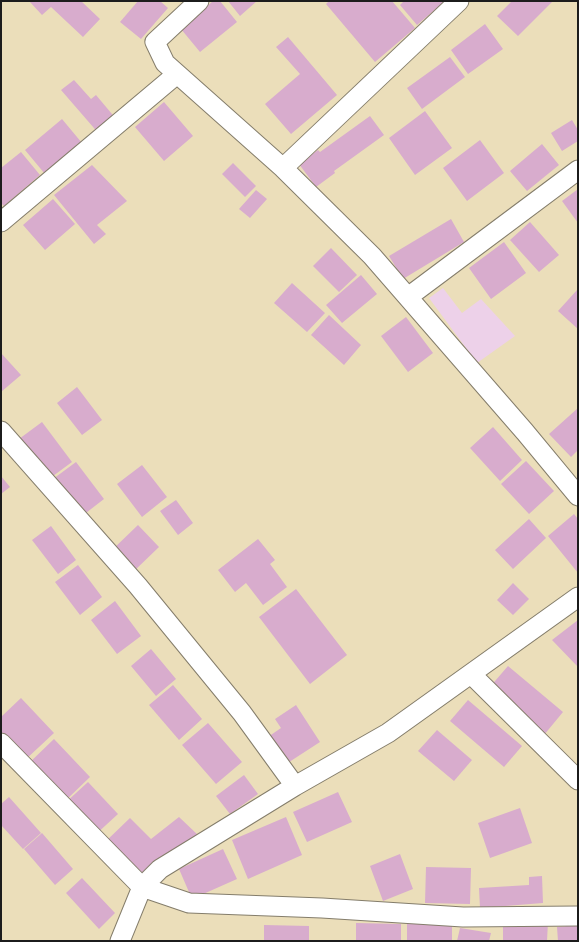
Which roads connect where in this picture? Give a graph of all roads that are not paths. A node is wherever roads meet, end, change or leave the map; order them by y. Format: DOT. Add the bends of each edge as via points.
graph roads {
  1 [pos="199,1"];
  2 [pos="459,1"];
  3 [pos="177,74"];
  4 [pos="283,168"];
  5 [pos="578,170"];
  6 [pos="1,222"];
  7 [pos="408,297"];
  8 [pos="1,431"];
  9 [pos="578,496"];
  10 [pos="578,597"];
  11 [pos="471,674"];
  12 [pos="1,743"];
  13 [pos="578,780"];
  14 [pos="295,786"];
  15 [pos="142,887"];
  16 [pos="578,916"];
  17 [pos="120,941"];
  1 -- 3 [label="street" via="155,42 165,63"];
  2 -- 4 [label="street"];
  3 -- 4 [label="street"];
  3 -- 6 [label="street"];
  4 -- 7 [label="street" via="372,256"];
  5 -- 7 [label="street"];
  7 -- 9 [label="street"];
  8 -- 14 [label="street" via="138,586 242,713"];
  10 -- 11 [label="street"];
  11 -- 13 [label="street"];
  11 -- 14 [label="street" via="388,733"];
  12 -- 15 [label="street"];
  14 -- 15 [label="street" via="160,869"];
  15 -- 16 [label="street" via="189,903 463,917"];
  15 -- 17 [label="street"];
}
